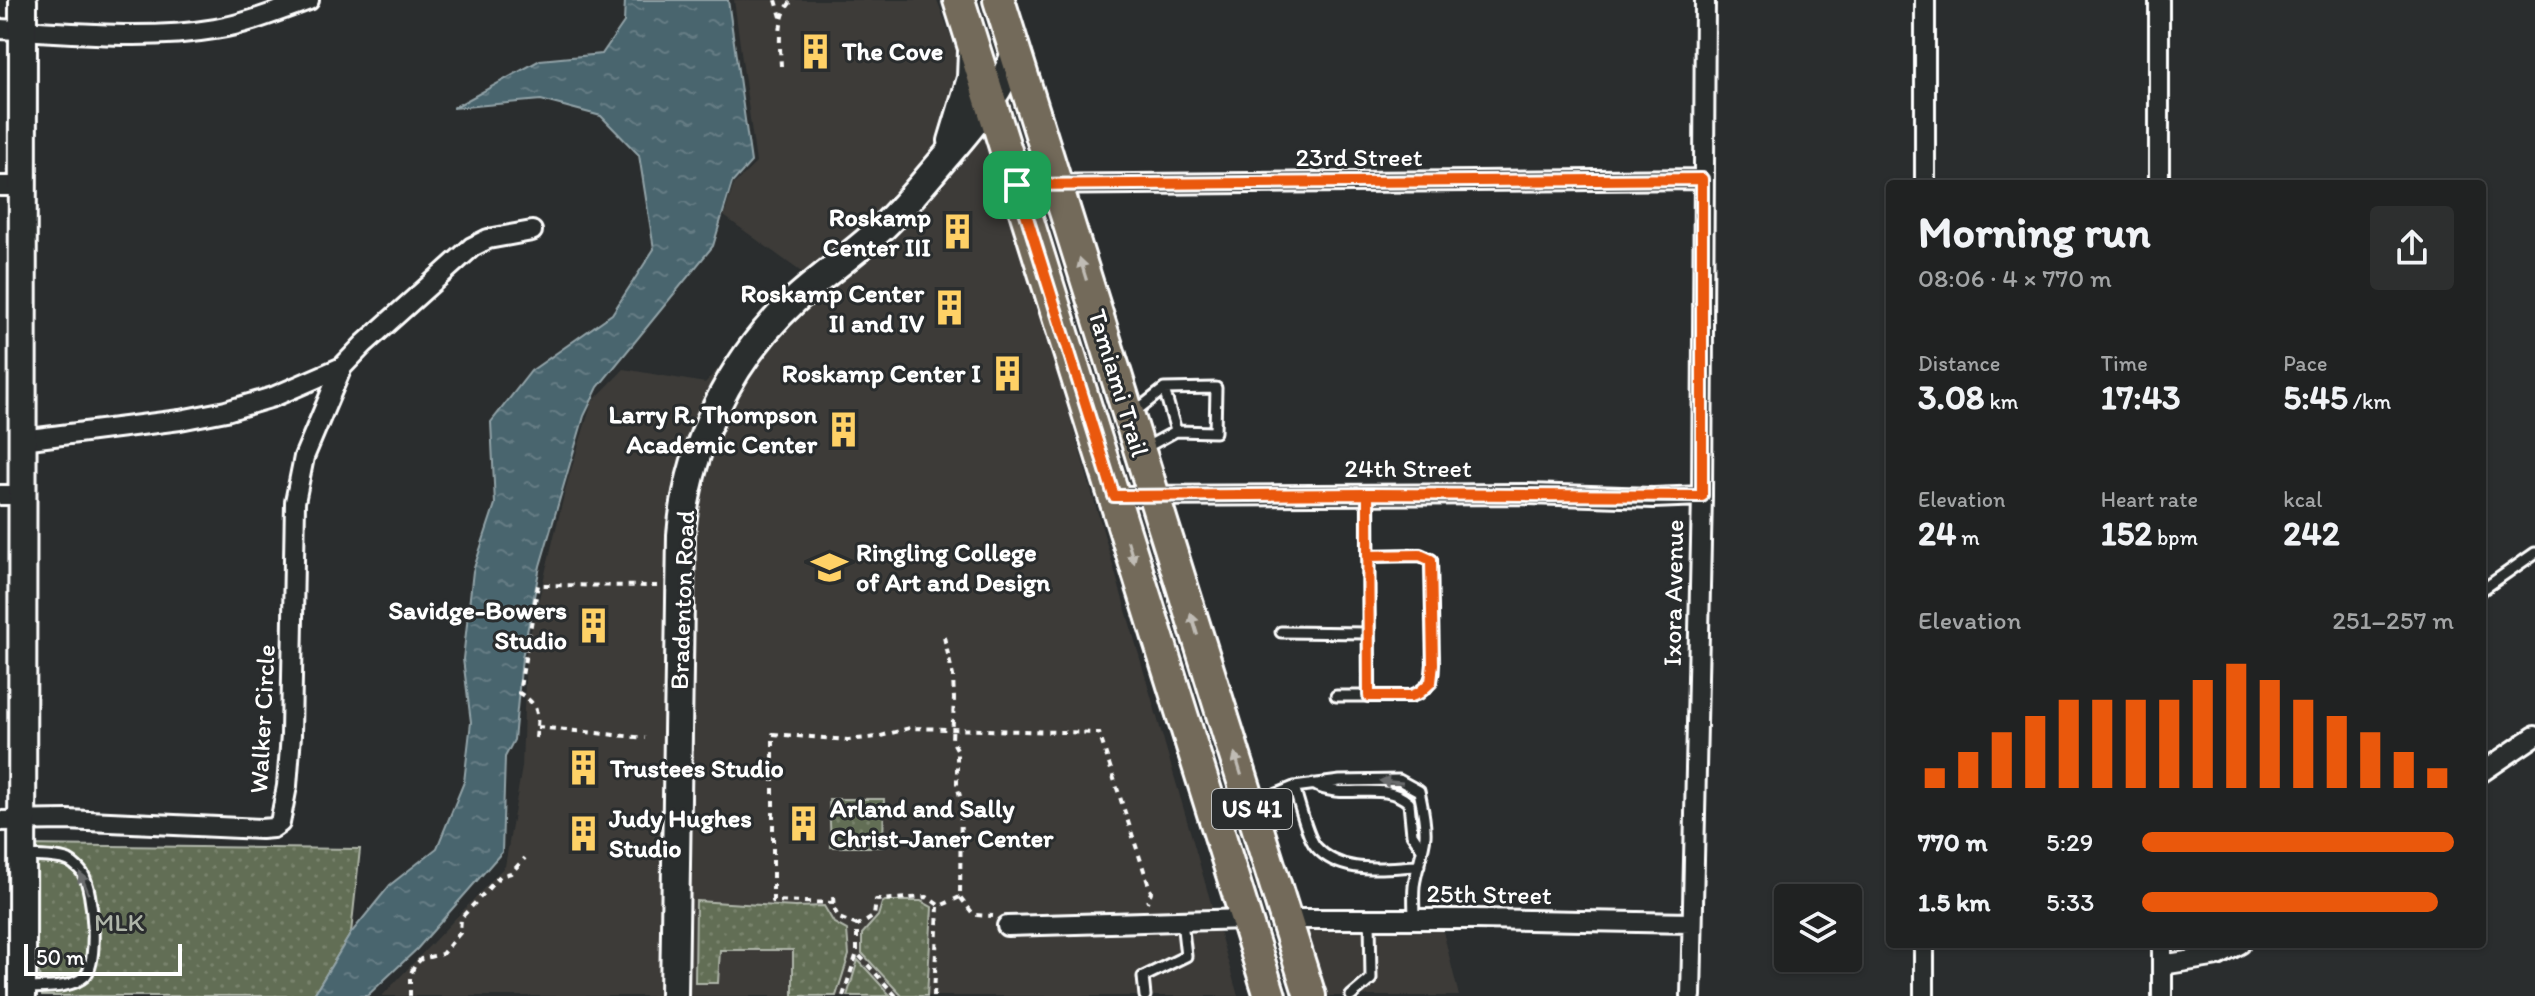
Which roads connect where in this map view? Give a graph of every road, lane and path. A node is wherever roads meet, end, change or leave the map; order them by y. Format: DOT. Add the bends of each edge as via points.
graph roads {
  1 [pos="23,0"];
  2 [pos="309,0"];
  3 [pos="776,0"];
  4 [pos="793,0"];
  5 [pos="959,0"];
  6 [pos="999,0"];
  7 [pos="1705,0"];
  8 [pos="1925,0"];
  9 [pos="2159,0"];
  10 [pos="782,19"];
  11 [pos="12,30"];
  12 [pos="973,43"];
  13 [pos="1015,53"];
  14 [pos="781,66"];
  15 [pos="992,103"];
  16 [pos="945,157"];
  17 [pos="1702,179"];
  18 [pos="1925,180"];
  19 [pos="2159,180"];
  20 [pos="1017,185"];
  21 [pos="1057,185"];
  22 [pos="12,186"];
  23 [pos="532,231"];
  24 [pos="342,367"];
  25 [pos="1164,389"];
  26 [pos="1129,416"];
  27 [pos="1176,431"];
  28 [pos="22,440"];
  29 [pos="1140,451"];
  30 [pos="1368,494"];
  31 [pos="11,495"];
  32 [pos="1154,495"];
  33 [pos="1114,496"];
  34 [pos="1702,496"];
  35 [pos="2535,553"];
  36 [pos="1368,556"];
  37 [pos="668,586"];
  38 [pos="2486,587"];
  39 [pos="1281,632"];
  40 [pos="1369,633"];
  41 [pos="944,637"];
  42 [pos="1336,696"];
  43 [pos="1369,696"];
  44 [pos="537,727"];
  45 [pos="953,729"];
  46 [pos="2535,736"];
  47 [pos="536,738"];
  48 [pos="645,738"];
  49 [pos="2486,769"];
  50 [pos="1313,784"];
  51 [pos="1294,787"];
  52 [pos="1251,805"];
  53 [pos="12,821"];
  54 [pos="1224,849"];
  55 [pos="1422,849"];
  56 [pos="24,856"];
  57 [pos="525,858"];
  58 [pos="1419,866"];
  59 [pos="960,897"];
  60 [pos="938,905"];
  61 [pos="1246,919"];
  62 [pos="1286,919"];
  63 [pos="1370,919"];
  64 [pos="1414,919"];
  65 [pos="1182,921"];
  66 [pos="1147,922"];
  67 [pos="1691,923"];
  68 [pos="857,925"];
  69 [pos="1007,926"];
  70 [pos="1924,948"];
  71 [pos="2162,948"];
  72 [pos="2233,948"];
  73 [pos="857,953"];
  74 [pos="2162,965"];
  75 [pos="22,992"];
  76 [pos="410,996"];
  77 [pos="674,996"];
  78 [pos="843,996"];
  79 [pos="896,996"];
  80 [pos="934,996"];
  81 [pos="1145,996"];
  82 [pos="1270,996"];
  83 [pos="1310,996"];
  84 [pos="1351,996"];
  85 [pos="1691,996"];
  86 [pos="1924,996"];
  87 [pos="2162,996"];
  1 -- 11 [label="street"];
  2 -- 11 [label="street" via="247,22 194,32"];
  3 -- 10 [label="path"];
  4 -- 10 [label="path"];
  5 -- 12 [label="main road, Tamiami Trail / US 41"];
  6 -- 13 [label="main road, Tamiami Trail / US 41"];
  7 -- 17 [label="street, Ixora Avenue"];
  8 -- 18 [label="street"];
  9 -- 19 [label="street"];
  10 -- 14 [label="path"];
  11 -- 22 [label="street"];
  12 -- 15 [label="main road, Tamiami Trail / US 41"];
  12 -- 16 [label="street, Bradenton Road" via="971,78"];
  13 -- 15 [label="street, Bradenton Road"];
  13 -- 21 [label="main road, Tamiami Trail / US 41"];
  15 -- 16 [label="street, Bradenton Road"];
  15 -- 20 [label="main road, Tamiami Trail / US 41"];
  16 -- 77 [label="street, Bradenton Road" via="886,224 768,328 723,392 696,458 681,535"];
  17 -- 21 [label="street, 23rd Street"];
  17 -- 34 [label="street, Ixora Avenue"];
  20 -- 21 [label="street, 23rd Street"];
  20 -- 33 [label="main road, Tamiami Trail / US 41"];
  26 -- 21 [label="main road, Tamiami Trail / US 41, one-way"];
  22 -- 28 [label="street"];
  23 -- 24 [label="street, Walker Circle" via="472,247"];
  24 -- 28 [label="street, Walker Circle" via="226,411"];
  24 -- 53 [label="street, Walker Circle" via="304,457 295,502 291,735 280,823 261,829"];
  25 -- 26 [label="lane"];
  25 -- 27 [label="lane"];
  25 -- 27 [label="lane" via="1216,388 1215,432"];
  26 -- 29 [label="main road, Tamiami Trail / US 41"];
  27 -- 29 [label="lane"];
  28 -- 31 [label="street"];
  29 -- 32 [label="main road, Tamiami Trail / US 41"];
  30 -- 32 [label="street, 24th Street"];
  30 -- 34 [label="street, 24th Street"];
  30 -- 36 [label="lane"];
  31 -- 53 [label="street" via="21,798"];
  32 -- 33 [label="street, 24th Street"];
  52 -- 32 [label="main road, Tamiami Trail / US 41, one-way"];
  33 -- 54 [label="main road, Tamiami Trail / US 41, one-way"];
  34 -- 67 [label="street, Ixora Avenue"];
  35 -- 38 [label="lane"];
  36 -- 40 [label="lane"];
  36 -- 43 [label="lane" via="1420,555 1431,560 1433,664 1431,682 1419,693"];
  37 -- 44 [label="path" via="538,585 519,693 532,700"];
  39 -- 40 [label="lane"];
  40 -- 43 [label="lane"];
  41 -- 45 [label="path" via="953,676"];
  42 -- 43 [label="lane"];
  44 -- 47 [label="path"];
  44 -- 48 [label="path"];
  45 -- 59 [label="path" via="961,800"];
  45 -- 66 [label="path" via="1099,733 1151,892 1143,911 1148,912"];
  45 -- 68 [label="path" via="910,728 848,740 773,734 773,901 833,900 839,918"];
  46 -- 49 [label="street"];
  50 -- 51 [label="lane"];
  50 -- 55 [label="lane" via="1331,793 1402,796 1409,803 1412,834"];
  55 -- 50 [label="lane, one-way" via="1424,811 1419,791 1408,784"];
  51 -- 52 [label="lane"];
  51 -- 58 [label="lane" via="1314,846 1334,860 1353,868"];
  52 -- 62 [label="main road, Tamiami Trail / US 41"];
  53 -- 56 [label="street"];
  54 -- 61 [label="main road, Tamiami Trail / US 41"];
  54 -- 62 [label="main road" via="1261,904"];
  55 -- 58 [label="lane"];
  56 -- 75 [label="street"];
  75 -- 56 [label="lane, one-way" via="76,982 88,974 93,926 83,873 69,861"];
  57 -- 76 [label="path" via="461,918 460,933 442,954 415,965"];
  58 -- 64 [label="lane"];
  59 -- 60 [label="path"];
  59 -- 69 [label="path" via="974,915 999,917"];
  60 -- 68 [label="path" via="927,897 876,900 874,916"];
  60 -- 80 [label="path"];
  61 -- 65 [label="street"];
  61 -- 82 [label="main road, Tamiami Trail / US 41"];
  61 -- 83 [label="main road" via="1275,946"];
  62 -- 63 [label="street, 25th Street"];
  62 -- 83 [label="main road, Tamiami Trail / US 41"];
  63 -- 64 [label="street, 25th Street"];
  63 -- 84 [label="lane" via="1371,979"];
  64 -- 67 [label="street, 25th Street"];
  65 -- 66 [label="street"];
  65 -- 81 [label="lane" via="1186,956 1143,977"];
  66 -- 69 [label="street"];
  67 -- 85 [label="street, Ixora Avenue"];
  68 -- 73 [label="path"];
  70 -- 86 [label="street"];
  71 -- 74 [label="street"];
  72 -- 74 [label="street" via="2218,956"];
  73 -- 78 [label="path"];
  73 -- 79 [label="path"];
  74 -- 87 [label="street"];
}
